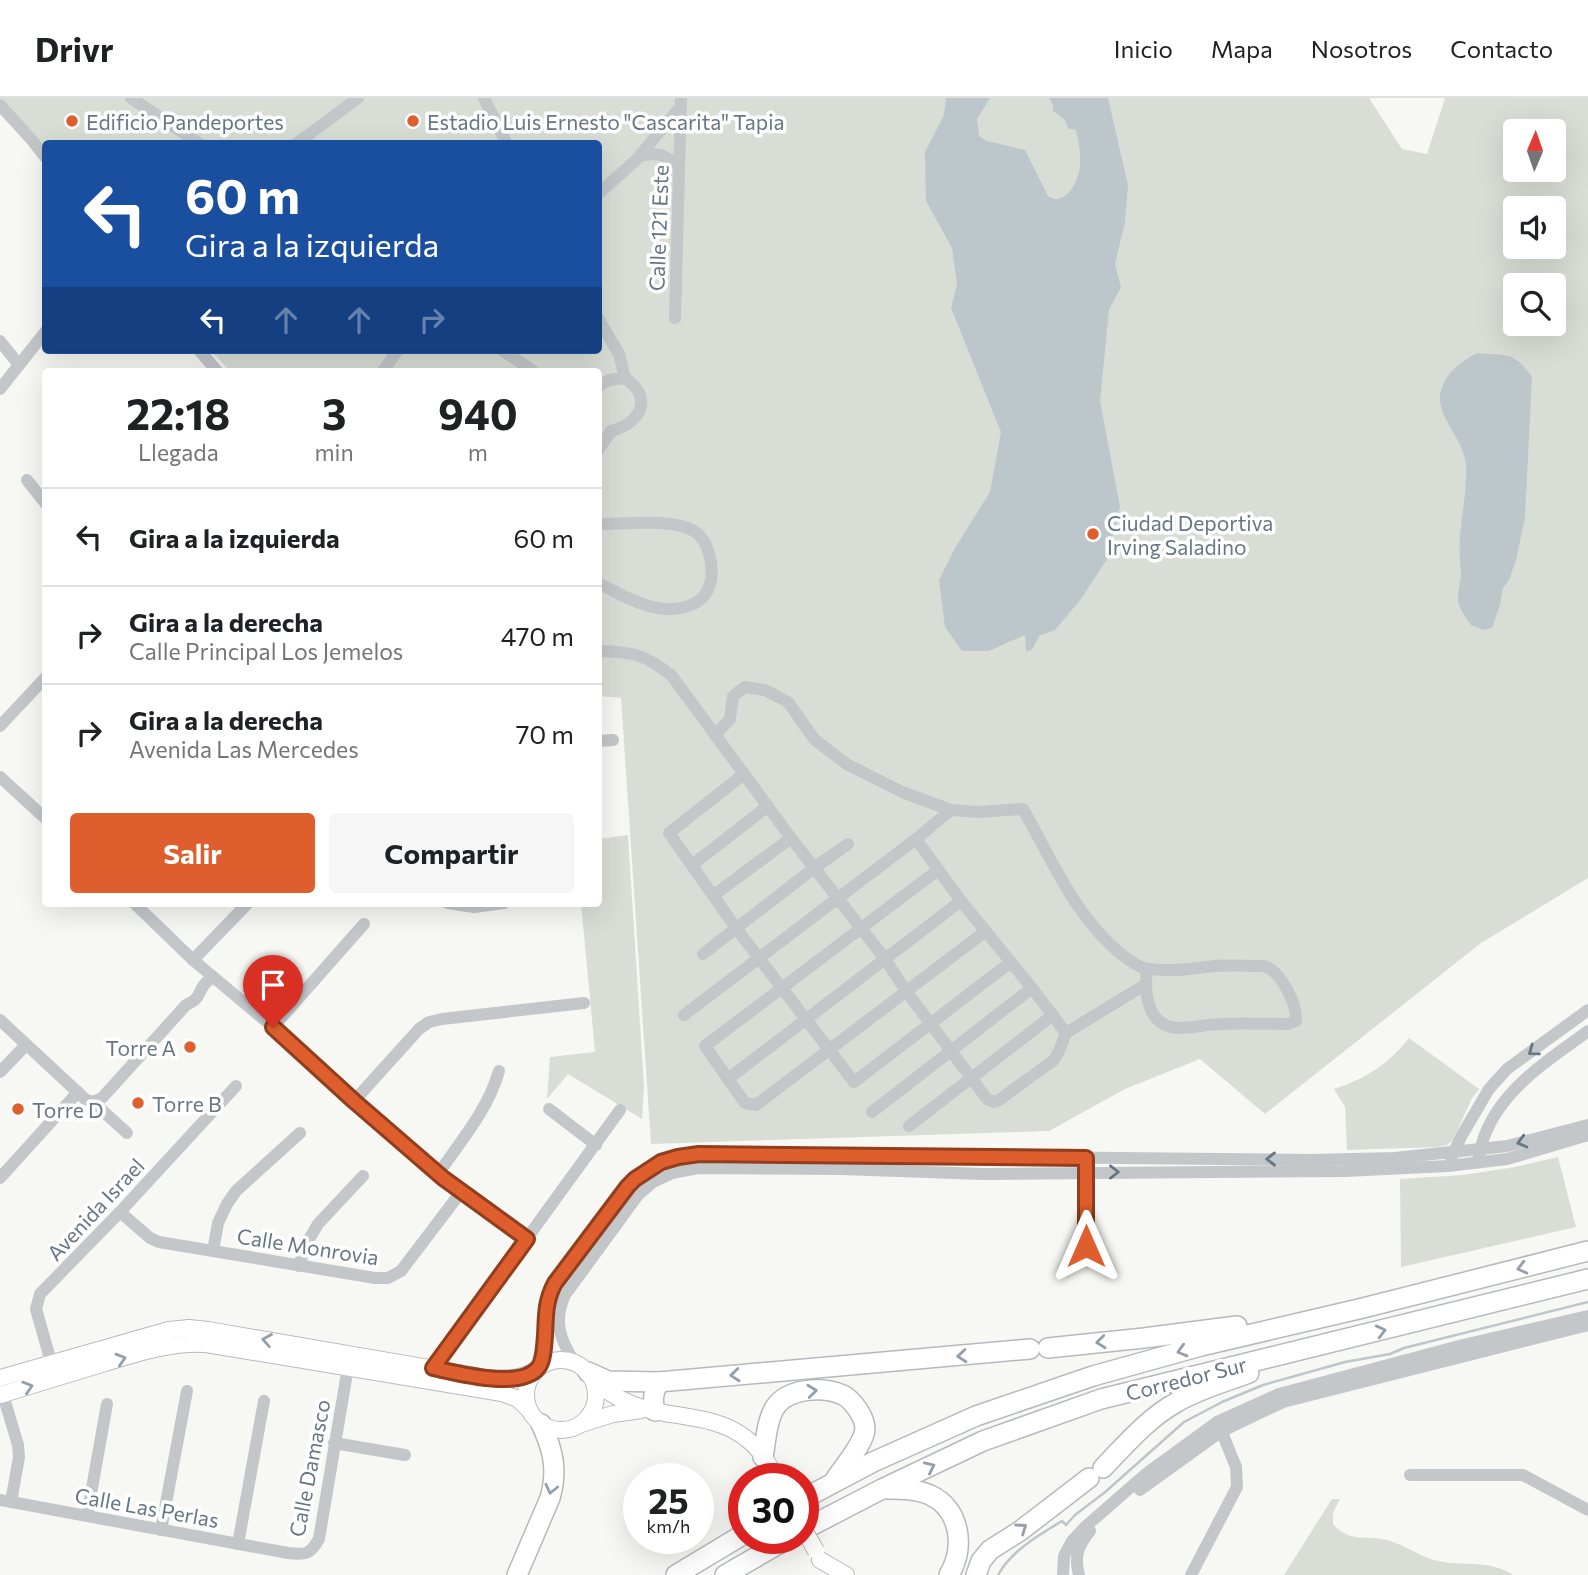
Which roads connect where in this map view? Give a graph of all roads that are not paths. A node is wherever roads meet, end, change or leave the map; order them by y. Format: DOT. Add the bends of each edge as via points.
graph roads {
  1 [pos="131,98"];
  2 [pos="358,98"];
  3 [pos="484,98"];
  4 [pos="681,102"];
  5 [pos="0,105"];
  6 [pos="194,140"];
  7 [pos="301,140"];
  8 [pos="505,140"];
  9 [pos="42,154"];
  10 [pos="639,156"];
  11 [pos="679,168"];
  12 [pos="602,190"];
  13 [pos="675,318"];
  14 [pos="602,325"];
  15 [pos="42,336"];
  16 [pos="0,341"];
  17 [pos="203,354"];
  18 [pos="508,354"];
  19 [pos="19,365"];
  20 [pos="215,368"];
  21 [pos="529,368"];
  22 [pos="625,377"];
  23 [pos="602,384"];
  24 [pos="0,389"];
  25 [pos="605,429"];
  26 [pos="27,480"];
  27 [pos="42,499"];
  28 [pos="602,524"];
  29 [pos="602,585"];
  30 [pos="602,651"];
  31 [pos="42,681"];
  32 [pos="0,726"];
  33 [pos="715,735"];
  34 [pos="613,740"];
  35 [pos="602,741"];
  36 [pos="744,774"];
  37 [pos="0,777"];
  38 [pos="768,806"];
  39 [pos="951,810"];
  40 [pos="42,815"];
  41 [pos="791,838"];
  42 [pos="916,839"];
  43 [pos="848,844"];
  44 [pos="692,865"];
  45 [pos="814,868"];
  46 [pos="938,870"];
  47 [pos="713,895"];
  48 [pos="837,899"];
  49 [pos="961,901"];
  50 [pos="138,907"];
  51 [pos="244,907"];
  52 [pos="364,924"];
  53 [pos="736,928"];
  54 [pos="860,929"];
  55 [pos="986,931"];
  56 [pos="703,954"];
  57 [pos="759,957"];
  58 [pos="884,959"];
  59 [pos="193,960"];
  60 [pos="1010,962"];
  61 [pos="1147,969"];
  62 [pos="213,977"];
  63 [pos="1146,984"];
  64 [pos="783,988"];
  65 [pos="1032,988"];
  66 [pos="906,991"];
  67 [pos="584,1003"];
  68 [pos="1588,1010"];
  69 [pos="1053,1015"];
  70 [pos="684,1016"];
  71 [pos="807,1019"];
  72 [pos="0,1020"];
  73 [pos="931,1024"];
  74 [pos="273,1027"];
  75 [pos="1588,1031"];
  76 [pos="1066,1032"];
  77 [pos="26,1045"];
  78 [pos="830,1050"];
  79 [pos="951,1052"];
  80 [pos="0,1072"];
  81 [pos="499,1072"];
  82 [pos="971,1078"];
  83 [pos="728,1079"];
  84 [pos="236,1086"];
  85 [pos="78,1092"];
  86 [pos="354,1101"];
  87 [pos="93,1102"];
  88 [pos="549,1109"];
  89 [pos="620,1110"];
  90 [pos="873,1112"];
  91 [pos="1588,1125"];
  92 [pos="909,1126"];
  93 [pos="127,1133"];
  94 [pos="300,1133"];
  95 [pos="1588,1135"];
  96 [pos="596,1145"];
  97 [pos="1480,1149"];
  98 [pos="1453,1152"];
  99 [pos="973,1158"];
  100 [pos="1086,1158"];
  101 [pos="1478,1163"];
  102 [pos="1448,1166"];
  103 [pos="1086,1172"];
  104 [pos="438,1174"];
  105 [pos="972,1174"];
  106 [pos="363,1176"];
  107 [pos="0,1178"];
  108 [pos="461,1192"];
  109 [pos="120,1212"];
  110 [pos="527,1239"];
  111 [pos="1086,1246"];
  112 [pos="213,1251"];
  113 [pos="1588,1251"];
  114 [pos="299,1266"];
  115 [pos="1588,1279"];
  116 [pos="1363,1308"];
  117 [pos="1588,1316"];
  118 [pos="1588,1325"];
  119 [pos="1346,1339"];
  120 [pos="334,1351"];
  121 [pos="364,1356"];
  122 [pos="348,1367"];
  123 [pos="433,1368"];
  124 [pos="538,1368"];
  125 [pos="402,1370"];
  126 [pos="53,1371"];
  127 [pos="585,1372"];
  128 [pos="659,1382"];
  129 [pos="459,1386"];
  130 [pos="1,1388"];
  131 [pos="187,1391"];
  132 [pos="264,1401"];
  133 [pos="107,1404"];
  134 [pos="651,1410"];
  135 [pos="534,1416"];
  136 [pos="581,1424"];
  137 [pos="1220,1427"];
  138 [pos="334,1443"];
  139 [pos="405,1455"];
  140 [pos="763,1457"];
  141 [pos="767,1463"];
  142 [pos="1410,1475"];
  143 [pos="832,1484"];
  144 [pos="882,1489"];
  145 [pos="819,1491"];
  146 [pos="6,1501"];
  147 [pos="1588,1510"];
  148 [pos="87,1516"];
  149 [pos="819,1521"];
  150 [pos="161,1530"];
  151 [pos="238,1544"];
  152 [pos="728,1544"];
  153 [pos="288,1553"];
  154 [pos="761,1554"];
  155 [pos="821,1562"];
  156 [pos="517,1575"];
  157 [pos="676,1575"];
  158 [pos="725,1575"];
  159 [pos="846,1575"];
  160 [pos="949,1575"];
  161 [pos="976,1575"];
  162 [pos="1063,1575"];
  163 [pos="1079,1575"];
  164 [pos="1191,1575"];
  1 -- 6 [label="street"];
  2 -- 7 [label="street"];
  3 -- 8 [label="street"];
  4 -- 10 [label="street"];
  4 -- 11 [label="street, Calle 121 Este"];
  5 -- 9 [label="street"];
  10 -- 11 [label="street" via="667,156"];
  10 -- 12 [label="street"];
  11 -- 13 [label="street, Calle 121 Este"];
  14 -- 22 [label="street" via="619,354"];
  15 -- 19 [label="street"];
  16 -- 19 [label="street"];
  17 -- 20 [label="street"];
  18 -- 21 [label="street"];
  19 -- 24 [label="street"];
  22 -- 23 [label="street"];
  22 -- 25 [label="street" via="639,395 638,415 629,424"];
  26 -- 27 [label="street"];
  28 -- 29 [label="street" via="675,523 694,531 706,542 712,575 706,593 695,604 675,609 649,607"];
  30 -- 33 [label="street" via="643,656 657,664"];
  31 -- 32 [label="street"];
  33 -- 36 [label="street"];
  33 -- 39 [label="street" via="730,719 733,696 746,687 765,690 788,702 814,740 848,765"];
  34 -- 35 [label="street"];
  36 -- 38 [label="street"];
  36 -- 44 [label="street" via="669,833"];
  37 -- 40 [label="street"];
  38 -- 41 [label="street"];
  38 -- 44 [label="street"];
  39 -- 42 [label="street"];
  39 -- 61 [label="street" via="1023,809 1068,893 1104,939 1132,963"];
  41 -- 45 [label="street"];
  41 -- 47 [label="street"];
  42 -- 46 [label="street"];
  42 -- 48 [label="street"];
  43 -- 45 [label="street"];
  44 -- 47 [label="street"];
  45 -- 48 [label="street"];
  45 -- 53 [label="street"];
  46 -- 49 [label="street"];
  46 -- 54 [label="street"];
  47 -- 53 [label="street"];
  48 -- 54 [label="street"];
  48 -- 57 [label="street"];
  49 -- 55 [label="street"];
  49 -- 58 [label="street"];
  50 -- 59 [label="street"];
  51 -- 59 [label="street"];
  52 -- 74 [label="street"];
  53 -- 56 [label="street"];
  53 -- 57 [label="street"];
  54 -- 58 [label="street"];
  54 -- 64 [label="street"];
  55 -- 60 [label="street"];
  55 -- 66 [label="street"];
  57 -- 64 [label="street"];
  57 -- 70 [label="street"];
  58 -- 66 [label="street"];
  58 -- 71 [label="street"];
  59 -- 62 [label="street"];
  60 -- 65 [label="street"];
  60 -- 73 [label="street"];
  61 -- 63 [label="street"];
  61 -- 63 [label="street" via="1270,968 1286,988 1296,1021 1166,1026 1151,1010"];
  62 -- 74 [label="street"];
  62 -- 87 [label="street" via="187,998 186,1005 102,1098"];
  63 -- 76 [label="street"];
  64 -- 71 [label="street"];
  64 -- 83 [label="street" via="705,1046"];
  65 -- 69 [label="street"];
  65 -- 79 [label="street"];
  66 -- 73 [label="street"];
  66 -- 78 [label="street"];
  67 -- 86 [label="street" via="429,1022"];
  68 -- 98 [label="street, one-way" via="1507,1069 1489,1089"];
  69 -- 76 [label="street"];
  69 -- 82 [label="street"];
  71 -- 78 [label="street"];
  71 -- 83 [label="street"];
  72 -- 77 [label="street"];
  73 -- 78 [label="street" via="853,1082"];
  73 -- 79 [label="street"];
  74 -- 86 [label="street"];
  75 -- 97 [label="street" via="1511,1092 1492,1119"];
  76 -- 82 [label="street" via="1054,1060 995,1102 987,1099"];
  77 -- 80 [label="street"];
  77 -- 85 [label="street"];
  78 -- 83 [label="street" via="756,1105 745,1103"];
  79 -- 82 [label="street"];
  79 -- 90 [label="street"];
  81 -- 104 [label="street" via="482,1109"];
  82 -- 92 [label="street"];
  84 -- 109 [label="street, Avenida Israel"];
  85 -- 87 [label="street"];
  85 -- 107 [label="street"];
  86 -- 104 [label="street"];
  87 -- 93 [label="street"];
  88 -- 96 [label="street"];
  89 -- 96 [label="street"];
  91 -- 97 [label="street, one-way"];
  94 -- 112 [label="street" via="236,1191 218,1223"];
  95 -- 101 [label="street"];
  96 -- 110 [label="street"];
  97 -- 98 [label="street"];
  97 -- 101 [label="street"];
  98 -- 100 [label="street, one-way" via="1311,1160"];
  98 -- 102 [label="street"];
  99 -- 100 [label="street"];
  99 -- 105 [label="street"];
  99 -- 124 [label="street" via="699,1154 661,1162 628,1186 555,1283 546,1308"];
  100 -- 103 [label="street"];
  101 -- 102 [label="street"];
  103 -- 102 [label="street, one-way"];
  103 -- 105 [label="street"];
  103 -- 111 [label="street"];
  104 -- 108 [label="street"];
  105 -- 127 [label="street" via="698,1168 653,1182 594,1252 562,1302 559,1330 565,1347"];
  106 -- 114 [label="street" via="318,1224"];
  108 -- 110 [label="street"];
  108 -- 114 [label="street, Calle Monrovia" via="401,1271 388,1278"];
  109 -- 112 [label="street, Calle Monrovia" via="149,1238"];
  109 -- 126 [label="street, Avenida Israel" via="40,1294 36,1310"];
  110 -- 123 [label="street"];
  112 -- 114 [label="street, Calle Monrovia"];
  113 -- 116 [label="highway, Corredor Sur, one-way"];
  119 -- 115 [label="highway, Corredor Sur, one-way"];
  116 -- 128 [label="highway, one-way" via="1039,1349"];
  116 -- 143 [label="highway, Corredor Sur, one-way" via="1093,1376 976,1416"];
  117 -- 137 [label="street" via="1279,1394"];
  118 -- 137 [label="street" via="1283,1402"];
  144 -- 119 [label="highway, Corredor Sur, one-way" via="983,1441 1101,1399"];
  161 -- 119 [label="highway, one-way" via="990,1550 1096,1473 1176,1402"];
  120 -- 121 [label="main road"];
  120 -- 122 [label="main road"];
  120 -- 126 [label="main road, one-way" via="189,1328 169,1330"];
  121 -- 122 [label="main road"];
  121 -- 125 [label="main road"];
  122 -- 125 [label="main road"];
  126 -- 122 [label="main road, one-way" via="188,1343"];
  122 -- 138 [label="street, Calle Damasco"];
  123 -- 124 [label="main road" via="504,1379 523,1377"];
  123 -- 125 [label="main road"];
  123 -- 129 [label="street" via="436,1377"];
  124 -- 127 [label="main road" via="561,1360"];
  124 -- 135 [label="main road" via="526,1388"];
  125 -- 129 [label="main road"];
  126 -- 130 [label="main road"];
  127 -- 128 [label="highway" via="608,1381"];
  127 -- 134 [label="main road" via="618,1399"];
  127 -- 136 [label="main road" via="596,1400"];
  128 -- 134 [label="highway"];
  129 -- 135 [label="main road" via="510,1396"];
  130 -- 146 [label="street" via="19,1457"];
  131 -- 150 [label="street"];
  132 -- 151 [label="street"];
  133 -- 148 [label="street"];
  134 -- 136 [label="main road" via="613,1413"];
  134 -- 140 [label="main road" via="723,1426 747,1438"];
  135 -- 136 [label="main road" via="557,1430"];
  135 -- 156 [label="highway, one-way" via="552,1450 554,1485"];
  137 -- 162 [label="street" via="1147,1473 1085,1527 1064,1556"];
  137 -- 163 [label="street" via="1088,1532 1077,1554"];
  137 -- 164 [label="street" via="1236,1468 1237,1487"];
  138 -- 139 [label="street"];
  138 -- 153 [label="street, Calle Damasco" via="319,1539 313,1550 302,1555"];
  140 -- 141 [label="main road"];
  140 -- 143 [label="highway, one-way" via="774,1409 791,1394 825,1390 845,1396 862,1416 865,1428"];
  142 -- 147 [label="street" via="1522,1475"];
  143 -- 145 [label="highway, Corredor Sur"];
  144 -- 149 [label="highway, Corredor Sur"];
  144 -- 160 [label="highway" via="923,1492 948,1509 956,1522 959,1546"];
  146 -- 148 [label="street, Calle Las Perlas"];
  148 -- 150 [label="street, Calle Las Perlas"];
  150 -- 151 [label="street, Calle Las Perlas"];
  151 -- 153 [label="street, Calle Las Perlas"];
  152 -- 157 [label="highway"];
  154 -- 158 [label="highway"];
  155 -- 159 [label="main road"];
}
